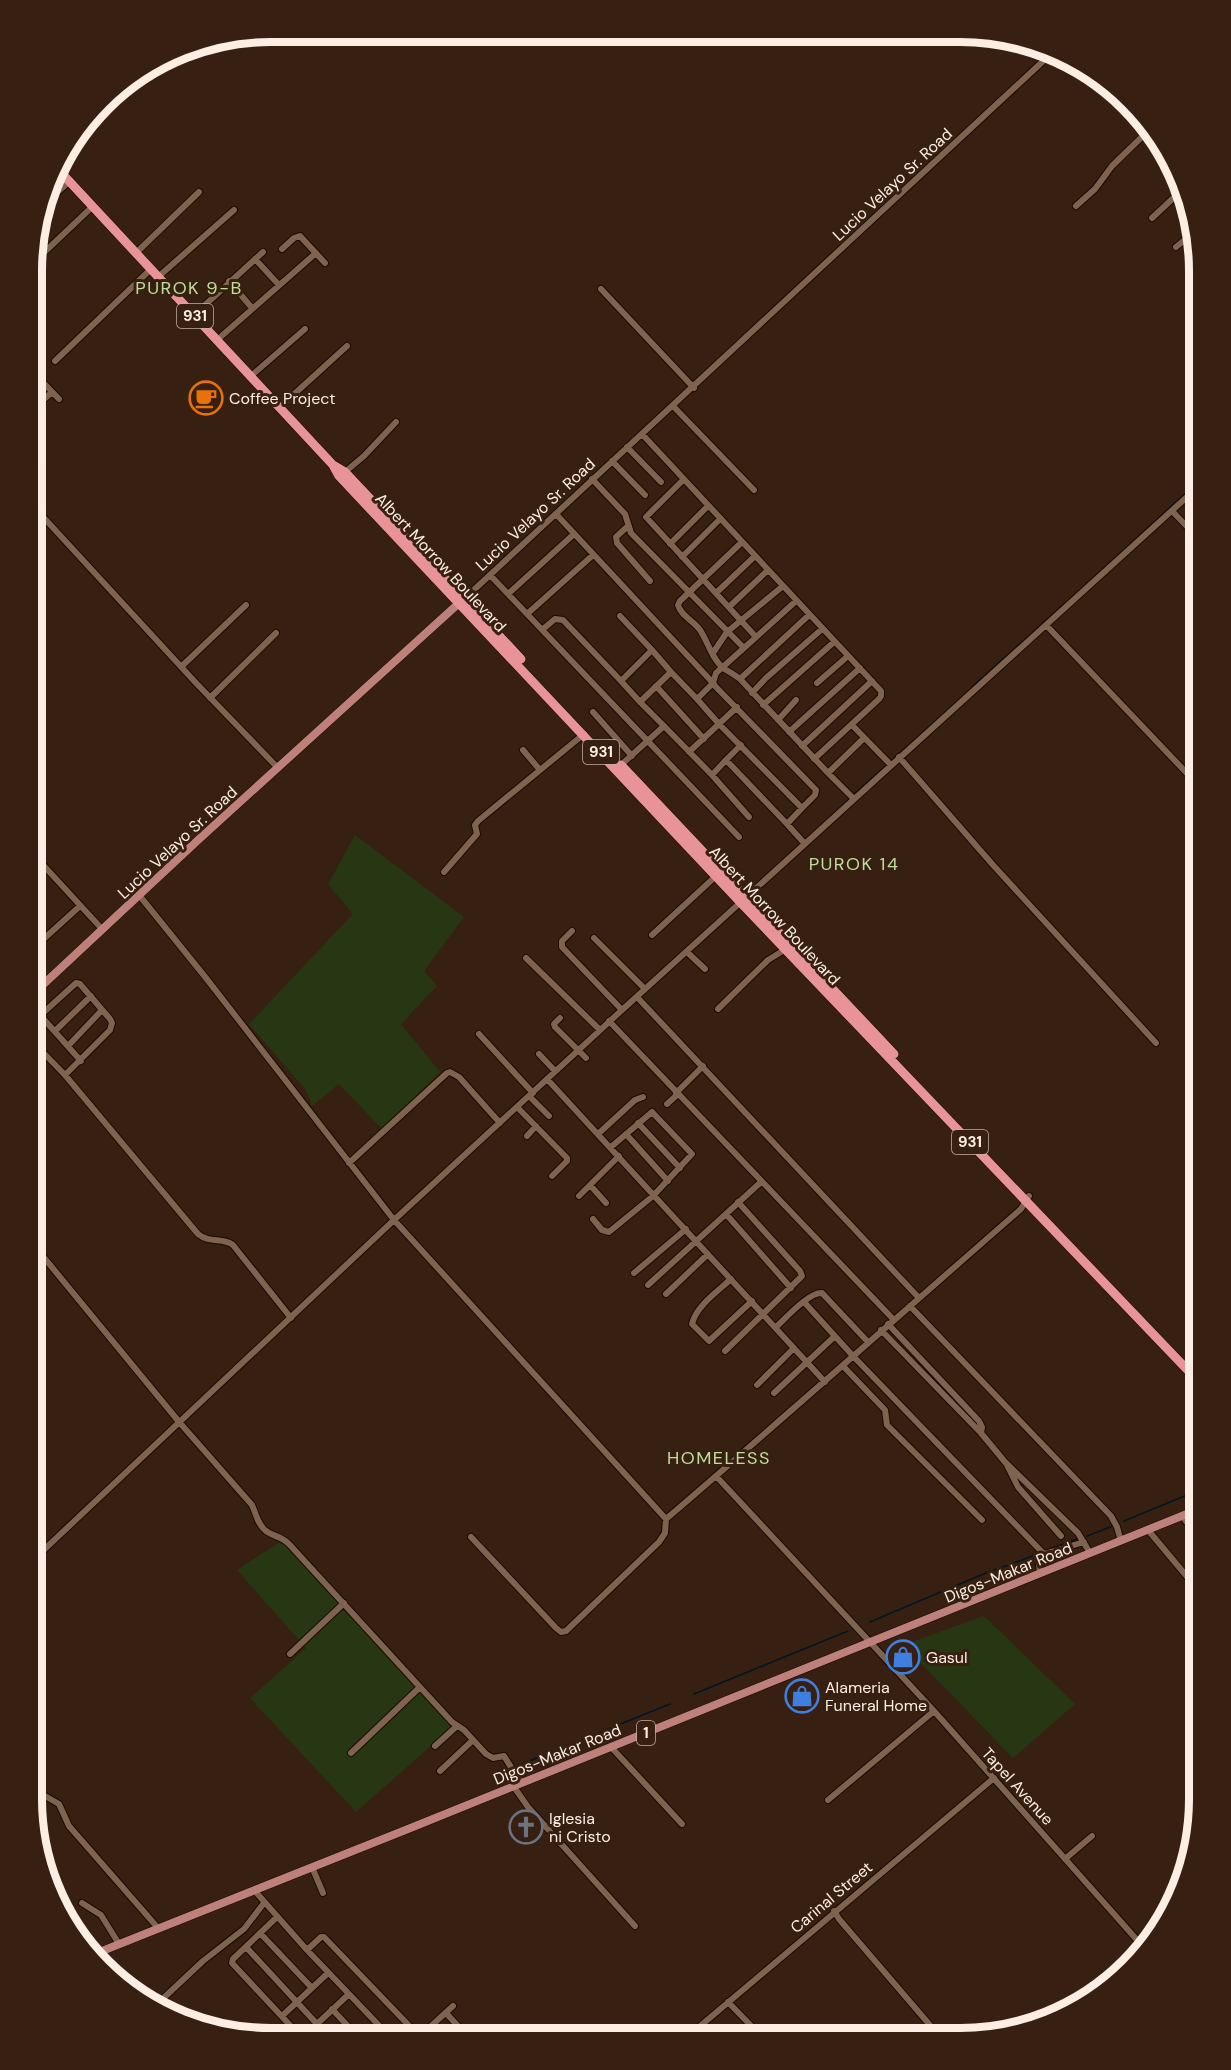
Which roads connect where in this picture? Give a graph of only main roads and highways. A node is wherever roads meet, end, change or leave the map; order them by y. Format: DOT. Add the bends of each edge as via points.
graph roads {
  1 [pos="63,175"];
  2 [pos="333,465"];
  3 [pos="461,602"];
  4 [pos="743,899"];
  5 [pos="42,986"];
  6 [pos="1028,1199"];
  7 [pos="1189,1364"];
  8 [pos="1189,1371"];
  9 [pos="1189,1513"];
  10 [pos="100,1952"];
  1 -- 2 [label="highway, Albert Morrow Boulevard / 931"];
  2 -- 3 [label="highway, Albert Morrow Boulevard / 931" via="339,476"];
  2 -- 3 [label="highway, Albert Morrow Boulevard / 931" via="345,472"];
  3 -- 4 [label="highway, Albert Morrow Boulevard / 931" via="621,765"];
  3 -- 4 [label="highway, Albert Morrow Boulevard / 931" via="716,876"];
  3 -- 5 [label="main road, Lucio Velayo Sr. Road"];
  4 -- 6 [label="highway, Albert Morrow Boulevard / 931"];
  4 -- 6 [label="highway, Albert Morrow Boulevard / 931" via="786,949"];
  6 -- 7 [label="highway, Albert Morrow Boulevard / 931"];
  6 -- 8 [label="highway, Albert Morrow Boulevard / 931"];
  9 -- 10 [label="main road, Digos-Makar Road / 1"];
}
